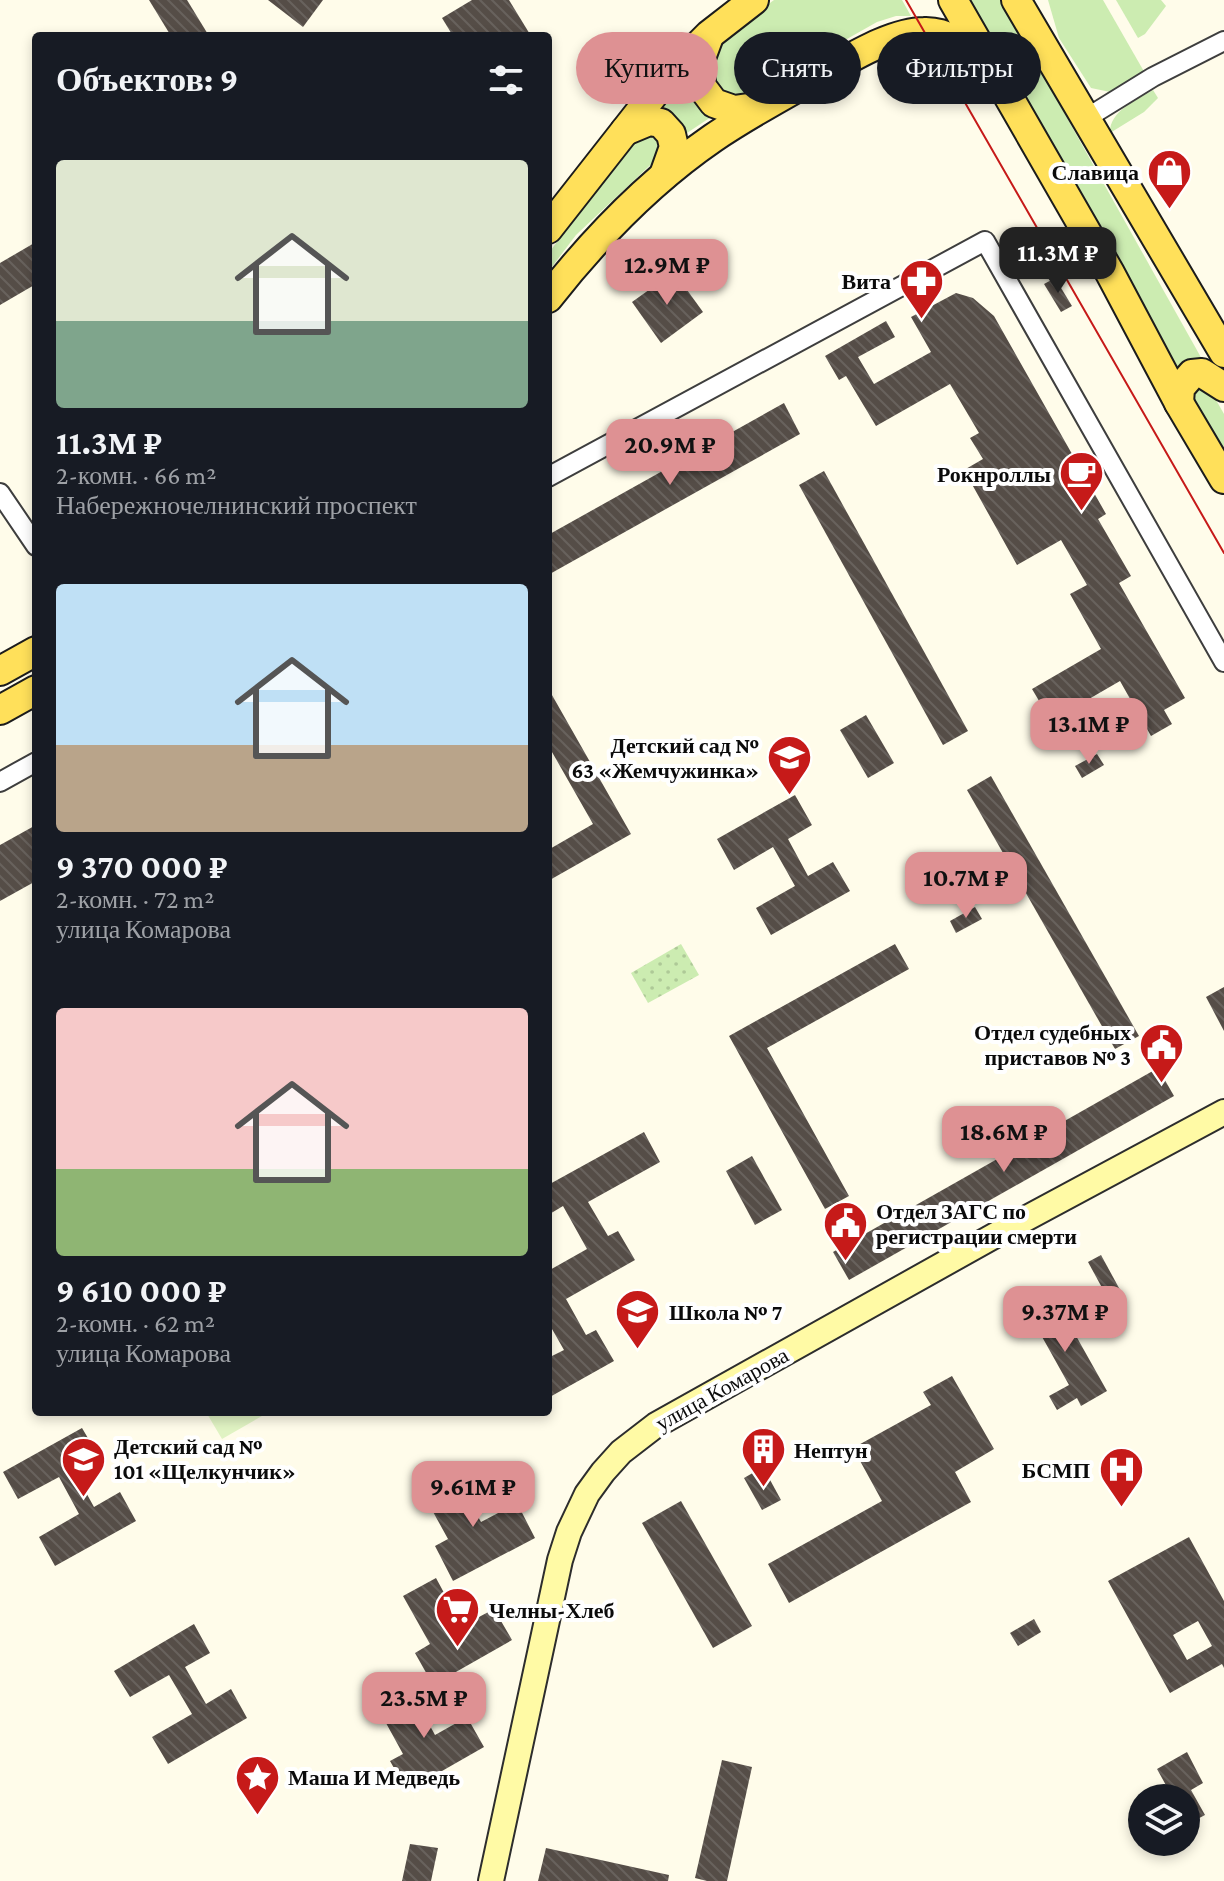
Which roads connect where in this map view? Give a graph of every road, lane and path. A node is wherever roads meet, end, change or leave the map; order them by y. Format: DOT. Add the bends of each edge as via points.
graph roads {
  1 [pos="754,0"];
  2 [pos="953,0"];
  3 [pos="1016,0"];
  4 [pos="713,32"];
  5 [pos="972,32"];
  6 [pos="1224,41"];
  7 [pos="877,45"];
  8 [pos="646,104"];
  9 [pos="717,104"];
  10 [pos="1013,104"];
  11 [pos="765,106"];
  12 [pos="1085,119"];
  13 [pos="625,131"];
  14 [pos="664,175"];
  15 [pos="552,224"];
  16 [pos="552,293"];
  17 [pos="1224,353"];
  18 [pos="1224,387"];
  19 [pos="1179,403"];
  20 [pos="552,475"];
  21 [pos="1224,479"];
  22 [pos="0,493"];
  23 [pos="32,540"];
  24 [pos="32,653"];
  25 [pos="1224,662"];
  26 [pos="0,671"];
  27 [pos="32,692"];
  28 [pos="0,710"];
  29 [pos="32,764"];
  30 [pos="0,782"];
  31 [pos="1224,1112"];
  32 [pos="491,1881"];
  1 -- 4 [label="main road"];
  2 -- 5 [label="main road"];
  3 -- 12 [label="main road"];
  6 -- 12 [label="street"];
  7 -- 11 [label="main road"];
  8 -- 13 [label="main road"];
  9 -- 11 [label="main road" via="734,110"];
  10 -- 19 [label="main road"];
  11 -- 14 [label="main road"];
  12 -- 17 [label="main road"];
  13 -- 14 [label="main road" via="649,121 661,123 671,134 674,147"];
  13 -- 15 [label="main road"];
  14 -- 16 [label="main road" via="602,232"];
  18 -- 19 [label="main road" via="1202,373 1192,374 1180,388"];
  19 -- 21 [label="main road"];
  20 -- 25 [label="street" via="985,241"];
  22 -- 23 [label="street"];
  24 -- 26 [label="main road"];
  27 -- 28 [label="main road"];
  29 -- 30 [label="street"];
  31 -- 32 [label="street, улица Комарова" via="669,1417 611,1462 580,1505 560,1560"];
}
